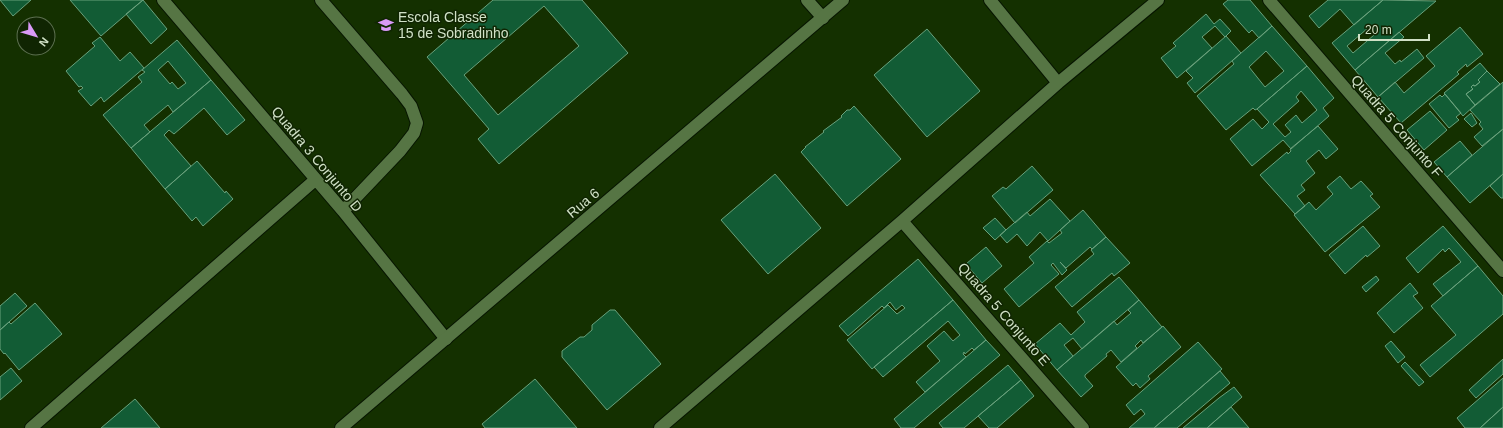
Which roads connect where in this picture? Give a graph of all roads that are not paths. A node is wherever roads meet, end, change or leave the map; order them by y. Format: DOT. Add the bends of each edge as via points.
graph roads {
  1 [pos="163,0"];
  2 [pos="320,0"];
  3 [pos="807,0"];
  4 [pos="843,0"];
  5 [pos="990,0"];
  6 [pos="1158,0"];
  7 [pos="1269,0"];
  8 [pos="822,18"];
  9 [pos="1058,83"];
  10 [pos="315,180"];
  11 [pos="343,211"];
  12 [pos="902,221"];
  13 [pos="1503,271"];
  14 [pos="446,339"];
  15 [pos="31,428"];
  16 [pos="341,428"];
  17 [pos="660,428"];
  18 [pos="1083,428"];
  1 -- 10 [label="street, Quadra 3 Conjunto D"];
  2 -- 11 [label="street" via="402,94 411,106 417,123 414,133 400,151"];
  3 -- 8 [label="street"];
  4 -- 8 [label="street, Rua 6"];
  5 -- 9 [label="street"];
  6 -- 9 [label="street"];
  7 -- 13 [label="street, Quadra 5 Conjunto F"];
  8 -- 14 [label="street, Rua 6"];
  9 -- 12 [label="street"];
  10 -- 11 [label="street, Quadra 3 Conjunto D"];
  10 -- 15 [label="street"];
  11 -- 14 [label="street, Quadra 3 Conjunto D"];
  12 -- 17 [label="street"];
  12 -- 18 [label="street, Quadra 5 Conjunto E"];
  14 -- 16 [label="street, Rua 6"];
}
